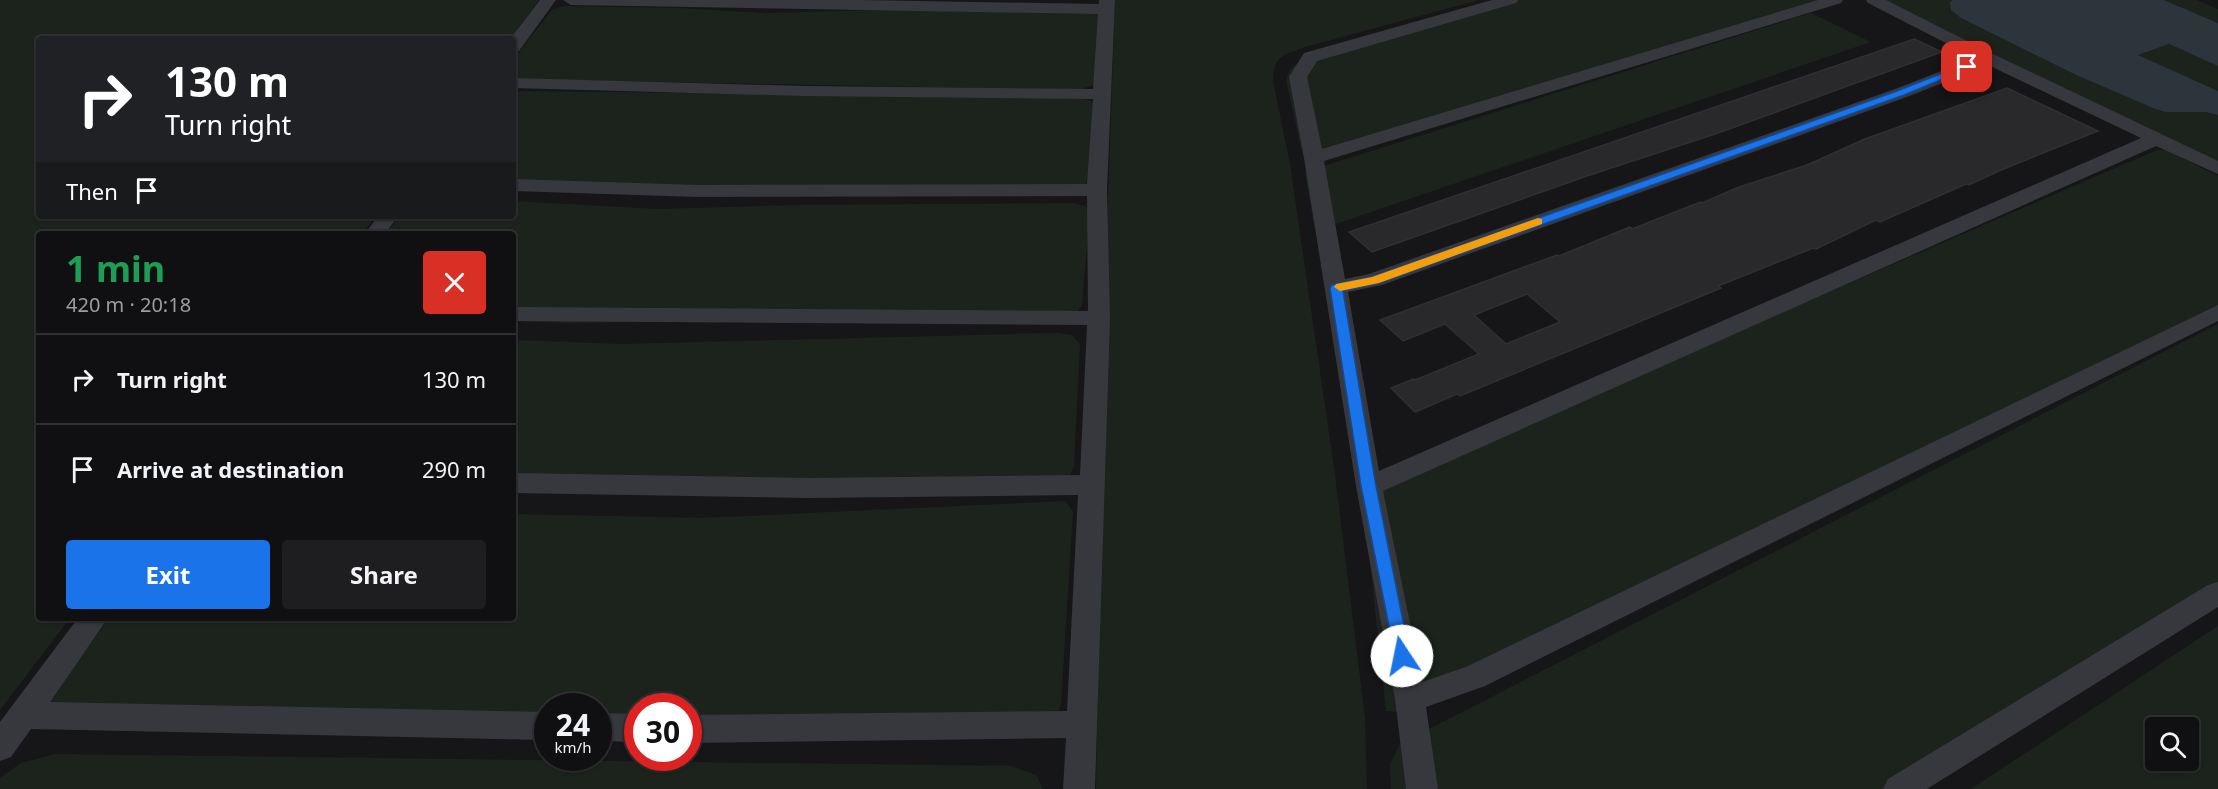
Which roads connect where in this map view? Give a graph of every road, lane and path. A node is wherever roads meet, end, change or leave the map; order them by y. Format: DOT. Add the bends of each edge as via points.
graph roads {
  1 [pos="548,0"];
  2 [pos="570,0"];
  3 [pos="1510,0"];
  4 [pos="1835,0"];
  5 [pos="1874,0"];
  6 [pos="1107,4"];
  7 [pos="516,43"];
  8 [pos="1989,59"];
  9 [pos="516,83"];
  10 [pos="1103,94"];
  11 [pos="2155,139"];
  12 [pos="1314,158"];
  13 [pos="2218,168"];
  14 [pos="516,185"];
  15 [pos="1097,189"];
  16 [pos="1336,288"];
  17 [pos="2218,312"];
  18 [pos="516,314"];
  19 [pos="1099,318"];
  20 [pos="516,483"];
  21 [pos="1090,485"];
  22 [pos="1369,486"];
  23 [pos="2218,593"];
  24 [pos="92,621"];
  25 [pos="1410,699"];
  26 [pos="24,715"];
  27 [pos="1081,724"];
  28 [pos="534,726"];
  29 [pos="702,729"];
  30 [pos="0,747"];
  31 [pos="1079,789"];
  32 [pos="1422,789"];
  33 [pos="1899,789"];
  1 -- 7 [label="street"];
  2 -- 6 [label="street"];
  3 -- 12 [label="street" via="1310,57 1298,76"];
  4 -- 12 [label="street"];
  5 -- 8 [label="street"];
  6 -- 10 [label="street"];
  8 -- 11 [label="street"];
  8 -- 16 [label="street" via="1374,280"];
  9 -- 10 [label="street"];
  10 -- 15 [label="street"];
  11 -- 13 [label="street"];
  11 -- 22 [label="street"];
  12 -- 16 [label="street"];
  14 -- 15 [label="street" via="698,191"];
  15 -- 19 [label="street"];
  16 -- 22 [label="street"];
  17 -- 25 [label="street" via="1475,677"];
  18 -- 19 [label="street"];
  19 -- 21 [label="street"];
  20 -- 21 [label="street" via="810,488"];
  21 -- 27 [label="street"];
  22 -- 25 [label="street"];
  23 -- 33 [label="street"];
  24 -- 26 [label="street"];
  25 -- 32 [label="street"];
  26 -- 28 [label="street"];
  26 -- 30 [label="street"];
  27 -- 29 [label="street"];
  27 -- 31 [label="street"];
}
